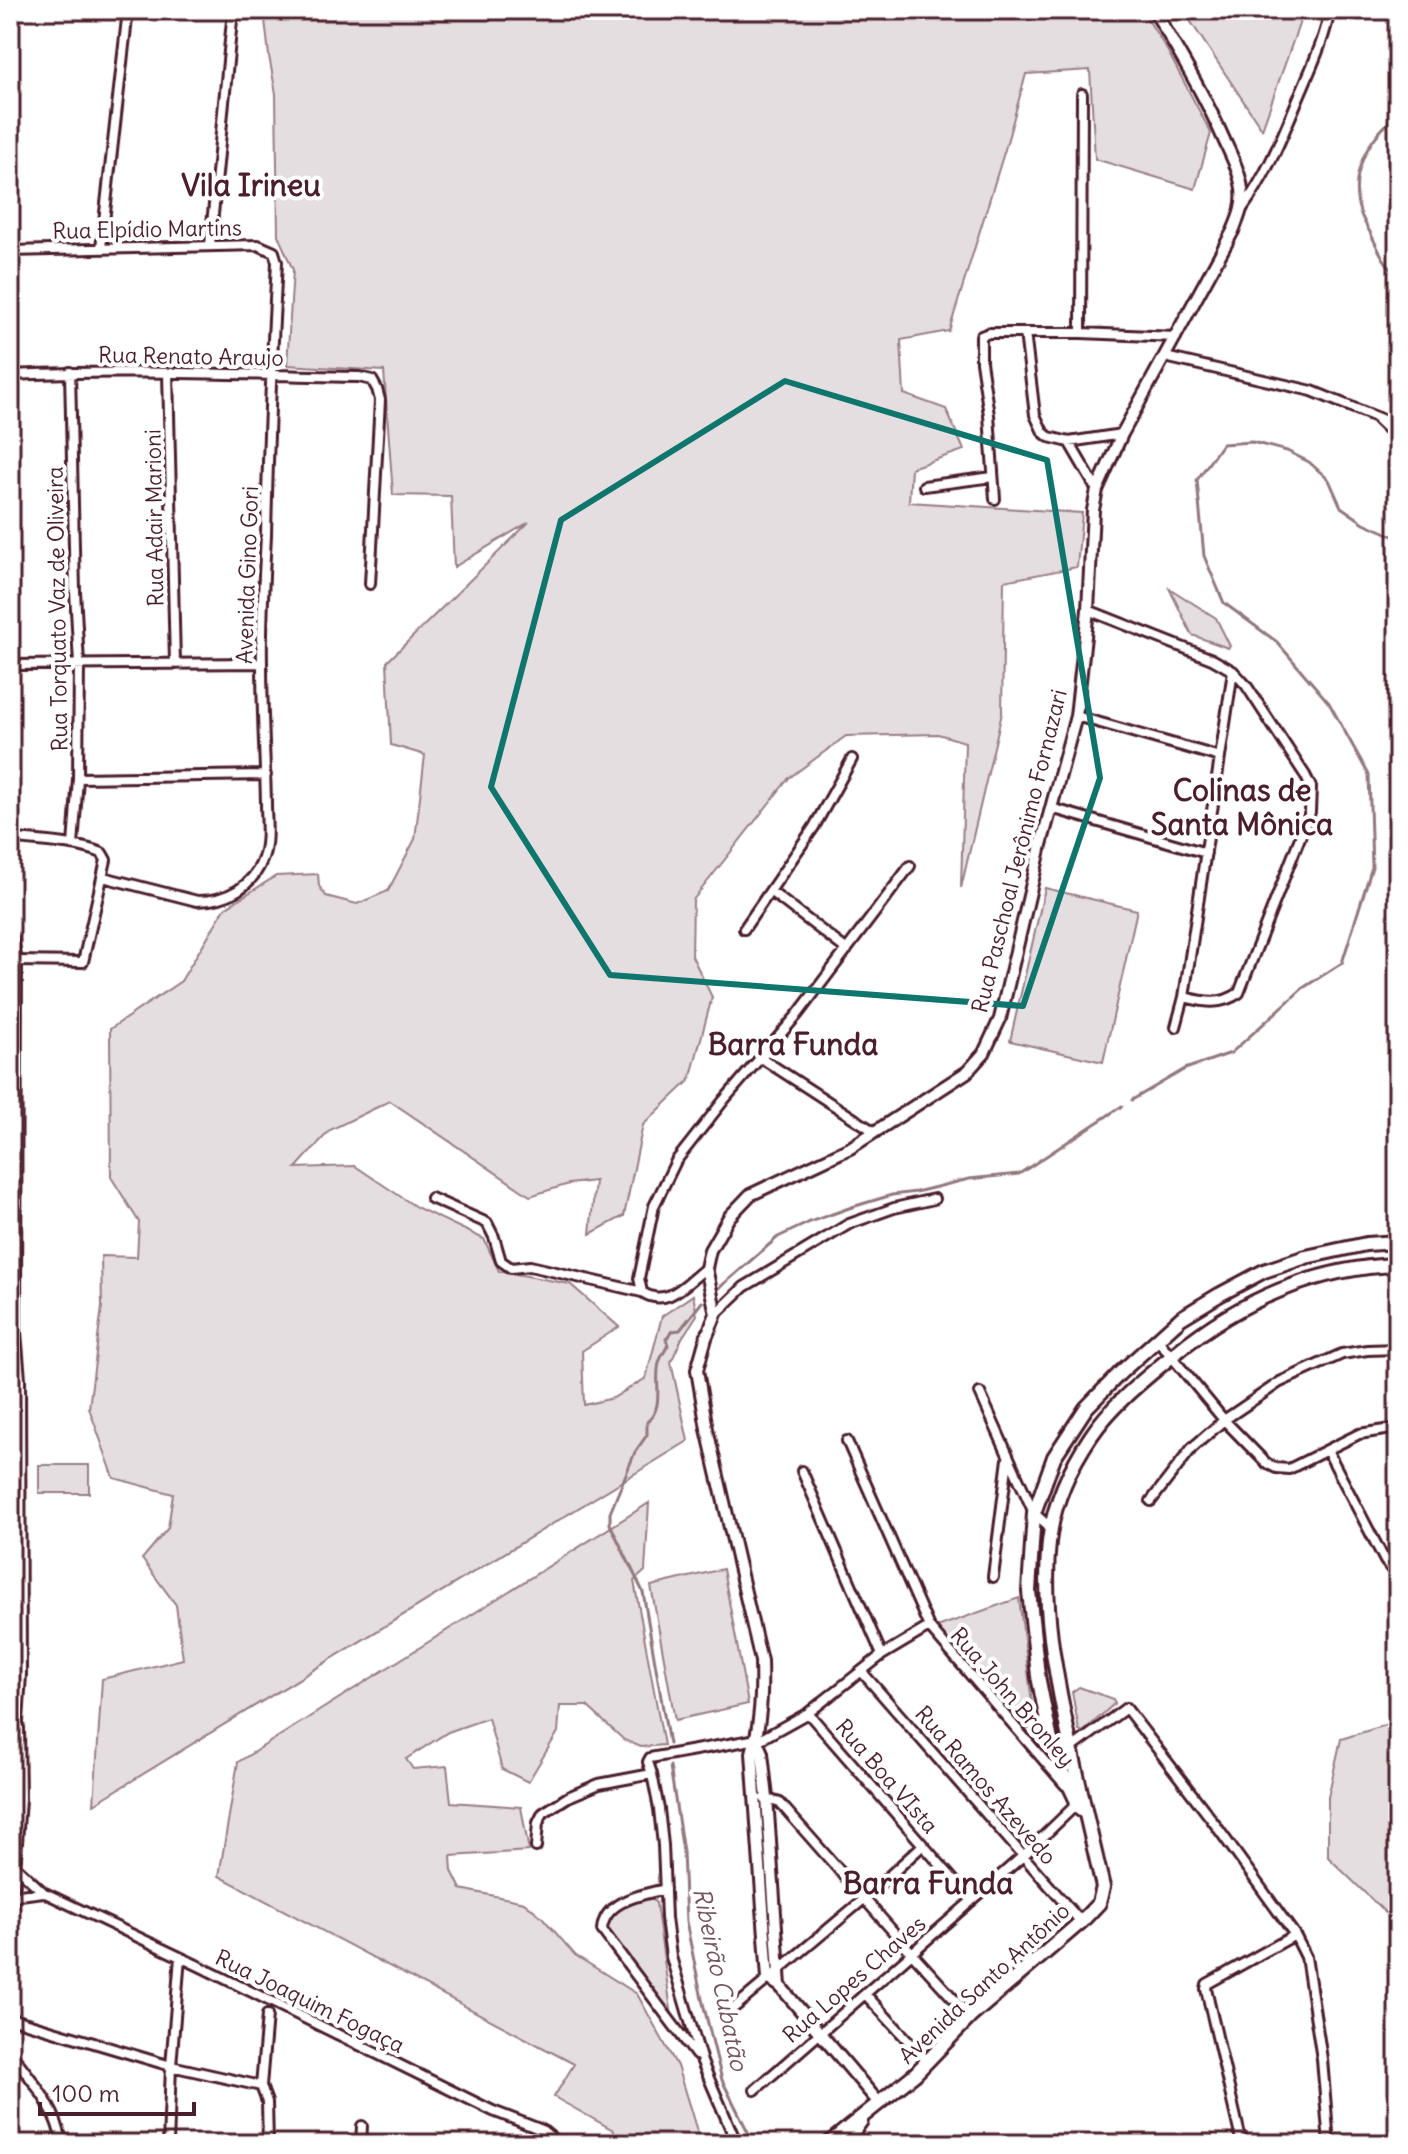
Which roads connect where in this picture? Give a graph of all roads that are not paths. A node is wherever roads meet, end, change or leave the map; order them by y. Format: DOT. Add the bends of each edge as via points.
graph roads {
  1 [pos="12,10"];
  2 [pos="128,10"];
  3 [pos="233,10"];
  4 [pos="1154,10"];
  5 [pos="1330,10"];
  6 [pos="10,33"];
  7 [pos="1082,94"];
  8 [pos="1242,209"];
  9 [pos="210,245"];
  10 [pos="101,248"];
  11 [pos="10,251"];
  12 [pos="277,262"];
  13 [pos="1025,333"];
  14 [pos="1081,333"];
  15 [pos="1176,337"];
  16 [pos="1165,357"];
  17 [pos="70,372"];
  18 [pos="168,373"];
  19 [pos="10,375"];
  20 [pos="270,375"];
  21 [pos="1375,417"];
  22 [pos="1398,426"];
  23 [pos="1122,434"];
  24 [pos="1398,439"];
  25 [pos="1069,442"];
  26 [pos="993,477"];
  27 [pos="924,486"];
  28 [pos="1097,490"];
  29 [pos="995,499"];
  30 [pos="370,584"];
  31 [pos="1088,610"];
  32 [pos="175,663"];
  33 [pos="262,663"];
  34 [pos="79,664"];
  35 [pos="10,665"];
  36 [pos="1233,671"];
  37 [pos="1076,716"];
  38 [pos="1220,757"];
  39 [pos="852,759"];
  40 [pos="266,775"];
  41 [pos="78,778"];
  42 [pos="1051,808"];
  43 [pos="10,838"];
  44 [pos="73,845"];
  45 [pos="1206,853"];
  46 [pos="910,866"];
  47 [pos="103,877"];
  48 [pos="770,891"];
  49 [pos="744,929"];
  50 [pos="10,937"];
  51 [pos="847,950"];
  52 [pos="15,961"];
  53 [pos="1184,997"];
  54 [pos="1176,1027"];
  55 [pos="761,1058"];
  56 [pos="875,1132"];
  57 [pos="11,1134"];
  58 [pos="431,1198"];
  59 [pos="934,1199"];
  60 [pos="1398,1242"];
  61 [pos="1398,1265"];
  62 [pos="706,1268"];
  63 [pos="642,1292"];
  64 [pos="716,1314"];
  65 [pos="12,1330"];
  66 [pos="1157,1339"];
  67 [pos="1398,1349"];
  68 [pos="1171,1357"];
  69 [pos="1121,1372"];
  70 [pos="1137,1386"];
  71 [pos="980,1393"];
  72 [pos="1224,1420"];
  73 [pos="1398,1428"];
  74 [pos="847,1441"];
  75 [pos="1327,1450"];
  76 [pos="1009,1458"];
  77 [pos="802,1471"];
  78 [pos="1151,1501"];
  79 [pos="1034,1513"];
  80 [pos="1052,1529"];
  81 [pos="1397,1571"];
  82 [pos="993,1577"];
  83 [pos="929,1627"];
  84 [pos="882,1655"];
  85 [pos="862,1672"];
  86 [pos="808,1713"];
  87 [pos="13,1725"];
  88 [pos="756,1739"];
  89 [pos="1072,1748"];
  90 [pos="1053,1751"];
  91 [pos="652,1774"];
  92 [pos="1071,1790"];
  93 [pos="761,1798"];
  94 [pos="1080,1801"];
  95 [pos="923,1845"];
  96 [pos="536,1847"];
  97 [pos="1024,1855"];
  98 [pos="15,1866"];
  99 [pos="665,1889"];
  100 [pos="43,1892"];
  101 [pos="12,1896"];
  102 [pos="864,1899"];
  103 [pos="971,1900"];
  104 [pos="10,1917"];
  105 [pos="1081,1922"];
  106 [pos="1295,1935"];
  107 [pos="912,1953"];
  108 [pos="180,1957"];
  109 [pos="778,1970"];
  110 [pos="768,1978"];
  111 [pos="780,1986"];
  112 [pos="866,1995"];
  113 [pos="729,2012"];
  114 [pos="267,2015"];
  115 [pos="970,2017"];
  116 [pos="10,2018"];
  117 [pos="820,2034"];
  118 [pos="10,2051"];
  119 [pos="927,2061"];
  120 [pos="702,2062"];
  121 [pos="171,2066"];
  122 [pos="261,2086"];
  123 [pos="755,2090"];
  124 [pos="879,2103"];
  125 [pos="865,2116"];
  126 [pos="362,2126"];
  127 [pos="62,2144"];
  128 [pos="168,2144"];
  129 [pos="268,2144"];
  130 [pos="361,2144"];
  131 [pos="559,2144"];
  132 [pos="737,2144"];
  133 [pos="828,2144"];
  134 [pos="844,2144"];
  135 [pos="1242,2144"];
  136 [pos="1329,2144"];
  1 -- 6 [label="street"];
  2 -- 10 [label="street"];
  3 -- 9 [label="street"];
  4 -- 8 [label="street" via="1237,169"];
  5 -- 8 [label="street, Rua Paschoal Jerônimo Fornazari" via="1283,134"];
  7 -- 14 [label="street"];
  8 -- 15 [label="street, Rua Paschoal Jerônimo Fornazari"];
  9 -- 10 [label="street, Rua Elpídio Martins"];
  9 -- 12 [label="street, Rua Elpídio Martins" via="258,245 274,252"];
  10 -- 11 [label="street, Rua Elpídio Martins"];
  12 -- 20 [label="street, Avenida Gino Gori"];
  13 -- 14 [label="street"];
  13 -- 25 [label="street" via="1038,423 1049,437"];
  13 -- 26 [label="street" via="989,333 980,339"];
  14 -- 15 [label="street"];
  15 -- 16 [label="street, Rua Paschoal Jerônimo Fornazari"];
  16 -- 21 [label="street" via="1312,391"];
  16 -- 23 [label="street, Rua Paschoal Jerônimo Fornazari"];
  17 -- 18 [label="street, Rua Renato Araujo"];
  17 -- 19 [label="street, Rua Renato Araujo"];
  17 -- 34 [label="street, Rua Torquato Vaz de Oliveira"];
  18 -- 20 [label="street, Rua Renato Araujo"];
  18 -- 32 [label="street, Rua Adair Marioni"];
  20 -- 30 [label="street, Rua Renato Araujo" via="359,377 372,380 377,389"];
  20 -- 33 [label="street, Avenida Gino Gori"];
  21 -- 22 [label="street"];
  21 -- 24 [label="street"];
  23 -- 25 [label="street"];
  23 -- 28 [label="street, Rua Paschoal Jerônimo Fornazari"];
  25 -- 28 [label="street"];
  26 -- 27 [label="street"];
  26 -- 29 [label="street"];
  28 -- 31 [label="street, Rua Paschoal Jerônimo Fornazari"];
  31 -- 36 [label="street"];
  31 -- 37 [label="street, Rua Paschoal Jerônimo Fornazari"];
  32 -- 33 [label="street"];
  32 -- 34 [label="street"];
  33 -- 40 [label="street, Avenida Gino Gori"];
  34 -- 35 [label="street"];
  34 -- 41 [label="street, Rua Torquato Vaz de Oliveira"];
  36 -- 38 [label="street"];
  36 -- 53 [label="street" via="1305,775 1311,787 1310,812 1239,993 1215,1003"];
  37 -- 38 [label="street"];
  37 -- 42 [label="street, Rua Paschoal Jerônimo Fornazari"];
  38 -- 45 [label="street"];
  39 -- 48 [label="street"];
  40 -- 41 [label="street"];
  40 -- 47 [label="street, Avenida Gino Gori" via="264,855 247,885 214,901 197,901"];
  41 -- 44 [label="street, Rua Torquato Vaz de Oliveira"];
  42 -- 45 [label="street"];
  42 -- 56 [label="street, Rua Paschoal Jerônimo Fornazari" via="1000,1019 984,1053 967,1072"];
  43 -- 44 [label="street"];
  44 -- 47 [label="street" via="102,853"];
  45 -- 53 [label="street"];
  46 -- 51 [label="street"];
  47 -- 52 [label="street" via="83,962"];
  48 -- 49 [label="street"];
  48 -- 51 [label="street"];
  50 -- 52 [label="main road"];
  51 -- 55 [label="street"];
  52 -- 57 [label="main road"];
  53 -- 54 [label="street"];
  55 -- 56 [label="street"];
  55 -- 63 [label="street" via="676,1161 654,1206 639,1278"];
  56 -- 62 [label="street, Rua Paschoal Jerônimo Fornazari" via="750,1195 729,1217"];
  57 -- 65 [label="main road"];
  58 -- 63 [label="street" via="487,1223 501,1261 511,1268 530,1266"];
  59 -- 64 [label="street" via="849,1224 744,1287"];
  60 -- 66 [label="main road, Avenida Santo Antônio" via="1366,1244 1264,1271 1194,1310"];
  61 -- 68 [label="main road, Avenida Santo Antônio" via="1348,1270 1283,1289 1197,1335"];
  62 -- 63 [label="street" via="670,1297"];
  62 -- 64 [label="street"];
  64 -- 88 [label="street" via="697,1370 761,1661"];
  65 -- 87 [label="main road" via="18,1379 19,1674"];
  66 -- 68 [label="street"];
  66 -- 69 [label="main road, Avenida Santo Antônio"];
  67 -- 72 [label="street" via="1323,1361"];
  68 -- 70 [label="main road, Avenida Santo Antônio"];
  68 -- 72 [label="street"];
  69 -- 70 [label="main road"];
  69 -- 79 [label="main road, Avenida Santo Antônio" via="1086,1408 1054,1457"];
  70 -- 80 [label="main road, Avenida Santo Antônio" via="1091,1435 1069,1474"];
  71 -- 76 [label="street"];
  72 -- 75 [label="street" via="1276,1468 1289,1469"];
  72 -- 78 [label="street" via="1192,1448"];
  73 -- 75 [label="street" via="1359,1434"];
  74 -- 83 [label="street, Rua John Bronley"];
  75 -- 81 [label="street" via="1385,1561"];
  76 -- 79 [label="street"];
  76 -- 82 [label="street"];
  77 -- 84 [label="street"];
  79 -- 80 [label="street"];
  79 -- 90 [label="main road, Avenida Santo Antônio" via="1029,1591"];
  80 -- 89 [label="main road, Avenida Santo Antônio" via="1046,1589"];
  83 -- 84 [label="street"];
  83 -- 92 [label="street, Rua John Bronley"];
  84 -- 85 [label="street"];
  85 -- 86 [label="street"];
  85 -- 97 [label="street, Rua Ramos Azevedo"];
  86 -- 88 [label="street"];
  86 -- 95 [label="street, Rua Boa VIsta"];
  87 -- 98 [label="main road"];
  88 -- 91 [label="street" via="650,1758"];
  88 -- 93 [label="street" via="762,1753"];
  89 -- 90 [label="street"];
  89 -- 94 [label="main road, Avenida Santo Antônio"];
  89 -- 106 [label="street" via="1126,1708"];
  90 -- 92 [label="main road, Avenida Santo Antônio"];
  91 -- 96 [label="street" via="599,1784 568,1797 543,1813"];
  91 -- 99 [label="street"];
  92 -- 94 [label="main road, Avenida Santo Antônio"];
  93 -- 102 [label="street" via="780,1803"];
  93 -- 109 [label="street"];
  93 -- 110 [label="street"];
  94 -- 97 [label="street, Rua Lopes Chaves"];
  94 -- 105 [label="main road, Avenida Santo Antônio" via="1103,1887 1099,1903"];
  95 -- 102 [label="street"];
  95 -- 103 [label="street, Rua Boa VIsta"];
  97 -- 103 [label="street, Rua Lopes Chaves"];
  97 -- 105 [label="street, Rua Ramos Azevedo"];
  98 -- 100 [label="street, Rua Joaquim Fogaça"];
  98 -- 101 [label="main road"];
  99 -- 120 [label="street" via="671,1957"];
  99 -- 120 [label="street" via="623,1900 602,1923 602,1930"];
  100 -- 101 [label="street"];
  100 -- 108 [label="street, Rua Joaquim Fogaça"];
  101 -- 104 [label="main road"];
  102 -- 107 [label="street"];
  102 -- 109 [label="street"];
  103 -- 107 [label="street, Rua Lopes Chaves"];
  105 -- 115 [label="main road, Avenida Santo Antônio"];
  106 -- 135 [label="street" via="1207,1984"];
  106 -- 136 [label="street" via="1306,1957 1314,1997"];
  107 -- 112 [label="street, Rua Lopes Chaves"];
  107 -- 115 [label="street"];
  108 -- 121 [label="street"];
  108 -- 131 [label="street, Rua Joaquim Fogaça" via="542,2130"];
  109 -- 110 [label="street"];
  109 -- 111 [label="street"];
  110 -- 111 [label="street"];
  110 -- 113 [label="street"];
  111 -- 117 [label="street"];
  112 -- 117 [label="street, Rua Lopes Chaves"];
  112 -- 119 [label="street"];
  114 -- 122 [label="street"];
  115 -- 119 [label="main road, Avenida Santo Antônio"];
  116 -- 121 [label="street"];
  117 -- 123 [label="street, Rua Lopes Chaves"];
  117 -- 124 [label="street"];
  118 -- 127 [label="street" via="50,2106"];
  119 -- 124 [label="main road, Avenida Santo Antônio"];
  120 -- 132 [label="street"];
  121 -- 122 [label="street"];
  121 -- 128 [label="street"];
  122 -- 129 [label="street" via="267,2102"];
  124 -- 125 [label="main road, Avenida Santo Antônio"];
  125 -- 133 [label="main road, Avenida Santo Antônio"];
  125 -- 134 [label="main road, Avenida Santo Antônio"];
  126 -- 130 [label="street"];
}
